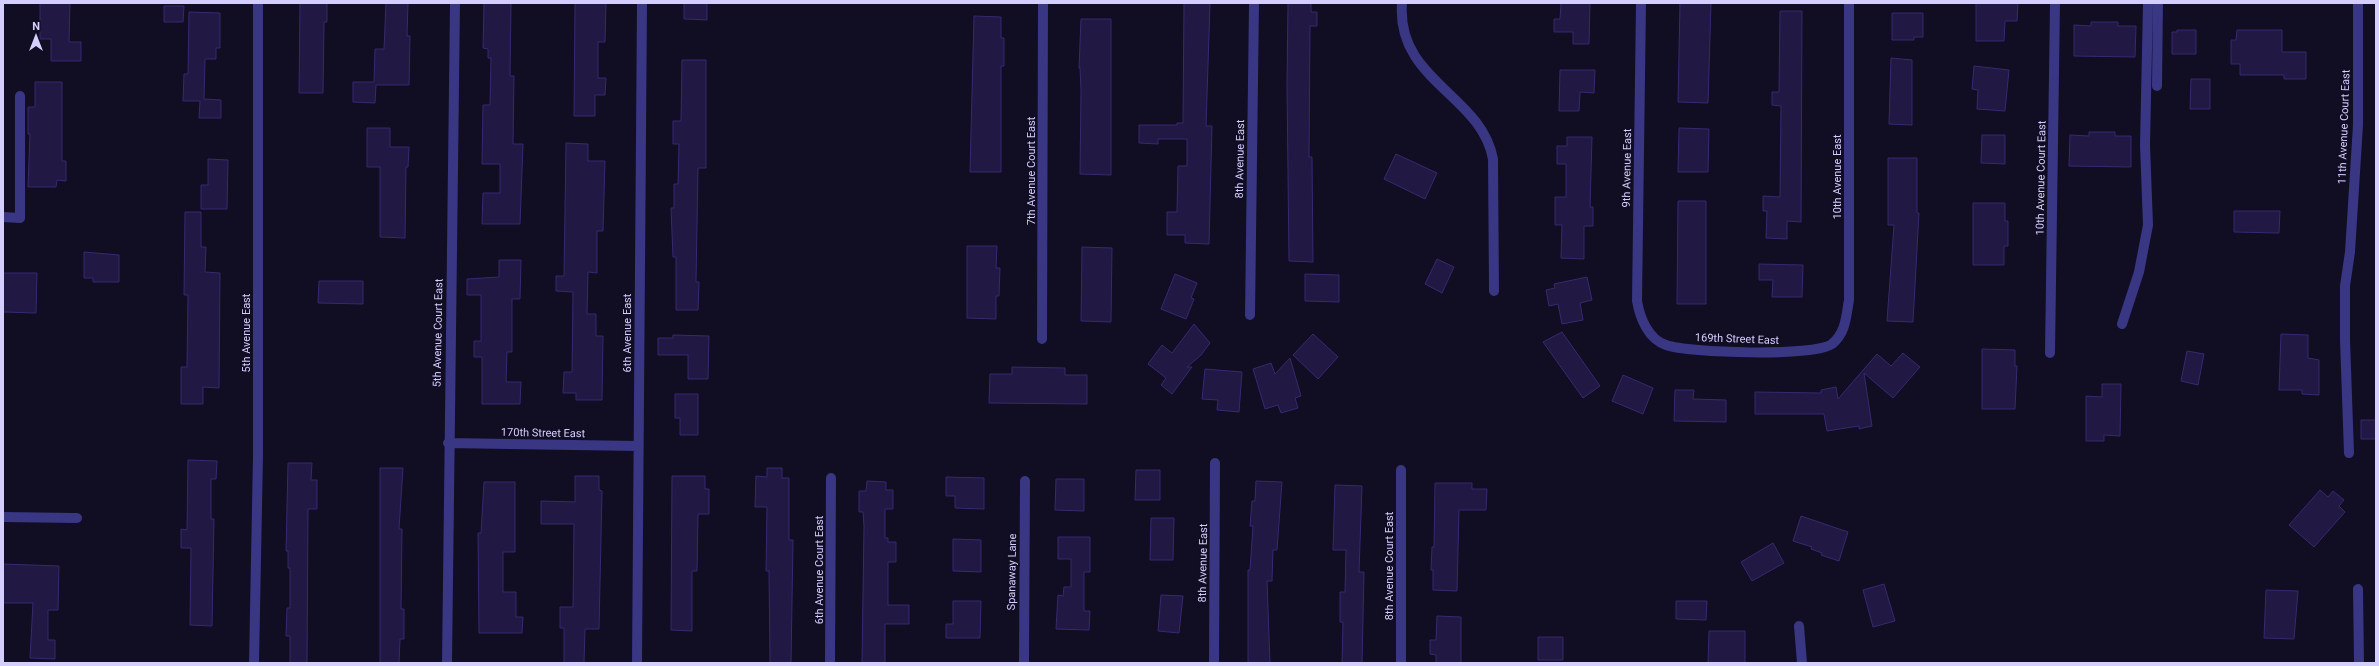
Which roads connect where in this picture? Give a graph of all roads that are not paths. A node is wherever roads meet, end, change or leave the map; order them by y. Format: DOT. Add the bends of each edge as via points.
graph roads {
  1 [pos="258,3"];
  2 [pos="455,3"];
  3 [pos="642,3"];
  4 [pos="1043,3"];
  5 [pos="1254,3"];
  6 [pos="1402,3"];
  7 [pos="1641,3"];
  8 [pos="1849,3"];
  9 [pos="2055,3"];
  10 [pos="2148,3"];
  11 [pos="2158,3"];
  12 [pos="2358,3"];
  13 [pos="2157,86"];
  14 [pos="20,96"];
  15 [pos="3,217"];
  16 [pos="1494,292"];
  17 [pos="1250,315"];
  18 [pos="2122,324"];
  19 [pos="1647,330"];
  20 [pos="1042,339"];
  21 [pos="1830,345"];
  22 [pos="2050,353"];
  23 [pos="448,443"];
  24 [pos="638,446"];
  25 [pos="2349,453"];
  26 [pos="1216,463"];
  27 [pos="1402,470"];
  28 [pos="831,478"];
  29 [pos="1025,481"];
  30 [pos="3,517"];
  31 [pos="77,518"];
  32 [pos="2358,589"];
  33 [pos="1799,626"];
  34 [pos="254,663"];
  35 [pos="447,663"];
  36 [pos="637,663"];
  37 [pos="830,663"];
  38 [pos="1024,663"];
  39 [pos="1214,663"];
  40 [pos="1401,663"];
  41 [pos="1802,663"];
  42 [pos="2359,663"];
  1 -- 34 [label="street, 5th Avenue East" via="258,456"];
  2 -- 23 [label="street, 5th Avenue Court East"];
  3 -- 24 [label="street, 6th Avenue East"];
  4 -- 20 [label="street, 7th Avenue Court East"];
  5 -- 17 [label="street, 8th Avenue East"];
  6 -- 16 [label="street" via="1401,18 1406,44 1423,67 1483,129 1490,142 1493,159"];
  7 -- 19 [label="street, 9th Avenue East" via="1637,301 1639,313"];
  8 -- 21 [label="street, 10th Avenue East" via="1848,300 1846,323 1842,332"];
  9 -- 22 [label="street, 10th Avenue Court East"];
  10 -- 18 [label="street" via="2144,145 2148,225 2139,272"];
  11 -- 13 [label="street"];
  12 -- 25 [label="street, 11th Avenue Court East" via="2358,125 2350,252 2345,286"];
  14 -- 15 [label="street" via="20,218"];
  19 -- 21 [label="street, 169th Street East" via="1665,345 1687,349 1788,352 1818,350"];
  23 -- 24 [label="street, 170th Street East"];
  23 -- 35 [label="street, 5th Avenue Court East"];
  24 -- 36 [label="street, 6th Avenue East"];
  26 -- 39 [label="street, 8th Avenue East"];
  27 -- 40 [label="street, 8th Avenue Court East"];
  28 -- 37 [label="street, 6th Avenue Court East"];
  29 -- 38 [label="street, Spanaway Lane"];
  30 -- 31 [label="street"];
  32 -- 42 [label="street"];
  33 -- 41 [label="street"];
}
